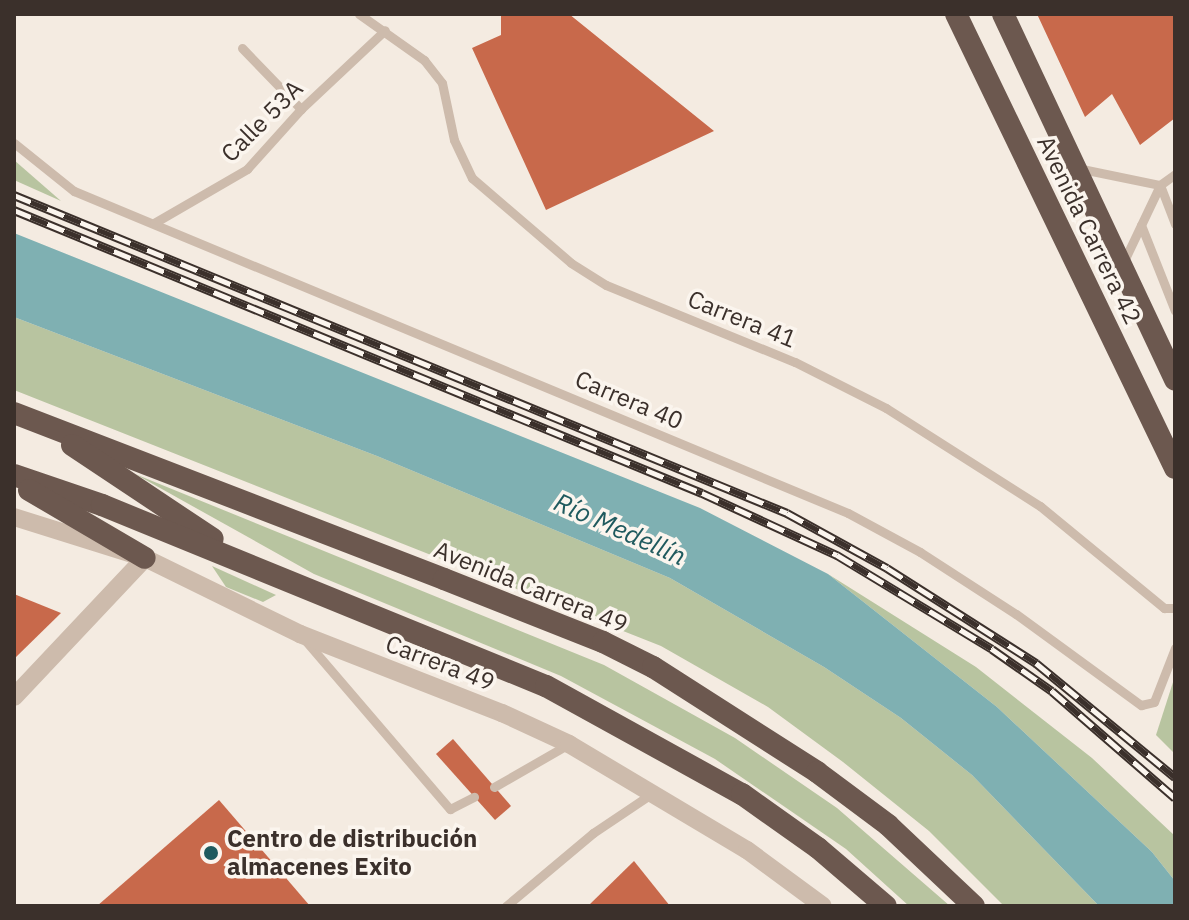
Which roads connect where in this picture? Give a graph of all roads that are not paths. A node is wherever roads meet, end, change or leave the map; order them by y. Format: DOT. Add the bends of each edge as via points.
graph roads {
  1 [pos="359,14"];
  2 [pos="956,14"];
  3 [pos="1003,14"];
  4 [pos="385,30"];
  5 [pos="242,48"];
  6 [pos="301,109"];
  7 [pos="14,143"];
  8 [pos="1075,167"];
  9 [pos="1175,174"];
  10 [pos="1160,185"];
  11 [pos="154,223"];
  12 [pos="1175,224"];
  13 [pos="1141,225"];
  14 [pos="1121,266"];
  15 [pos="1175,311"];
  16 [pos="1175,380"];
  17 [pos="14,413"];
  18 [pos="38,422"];
  19 [pos="1175,468"];
  20 [pos="14,475"];
  21 [pos="14,481"];
  22 [pos="14,517"];
  23 [pos="145,558"];
  24 [pos="252,565"];
  25 [pos="1175,608"];
  26 [pos="300,634"];
  27 [pos="1175,648"];
  28 [pos="14,697"];
  29 [pos="569,744"];
  30 [pos="494,787"];
  31 [pos="653,792"];
  32 [pos="474,797"];
  33 [pos="506,906"];
  34 [pos="823,906"];
  35 [pos="886,906"];
  36 [pos="974,906"];
  1 -- 4 [label="lane, Carrera 41"];
  2 -- 19 [label="highway, Avenida Carrera 42"];
  3 -- 8 [label="highway, Avenida Carrera 42"];
  4 -- 6 [label="lane, Calle 53A"];
  4 -- 25 [label="lane, Carrera 41" via="424,60 442,83 454,140 472,178 571,263 606,285 795,362 886,408 1040,506 1164,608"];
  5 -- 6 [label="lane"];
  6 -- 11 [label="lane, Calle 53A" via="247,169"];
  7 -- 11 [label="lane, Carrera 40" via="74,191"];
  8 -- 10 [label="lane"];
  8 -- 14 [label="highway, Avenida Carrera 42"];
  9 -- 10 [label="lane"];
  10 -- 12 [label="lane"];
  10 -- 13 [label="lane"];
  11 -- 27 [label="lane, Carrera 40" via="848,513 956,575 1141,705 1154,702"];
  13 -- 14 [label="lane"];
  13 -- 15 [label="lane"];
  14 -- 16 [label="highway, Avenida Carrera 42"];
  17 -- 18 [label="highway, Avenida Carrera 49"];
  18 -- 24 [label="highway"];
  18 -- 36 [label="highway, Avenida Carrera 49" via="603,642 653,667 841,790 888,825"];
  20 -- 24 [label="highway"];
  21 -- 23 [label="highway"];
  22 -- 23 [label="street, Carrera 49"];
  23 -- 26 [label="street, Carrera 49"];
  23 -- 28 [label="street"];
  24 -- 35 [label="highway" via="546,686 601,714 742,794 818,848"];
  26 -- 29 [label="street, Carrera 49"];
  26 -- 32 [label="lane" via="450,809"];
  29 -- 30 [label="lane"];
  29 -- 31 [label="street, Carrera 49"];
  31 -- 33 [label="lane" via="593,833"];
  31 -- 34 [label="street, Carrera 49" via="747,850"];
}
